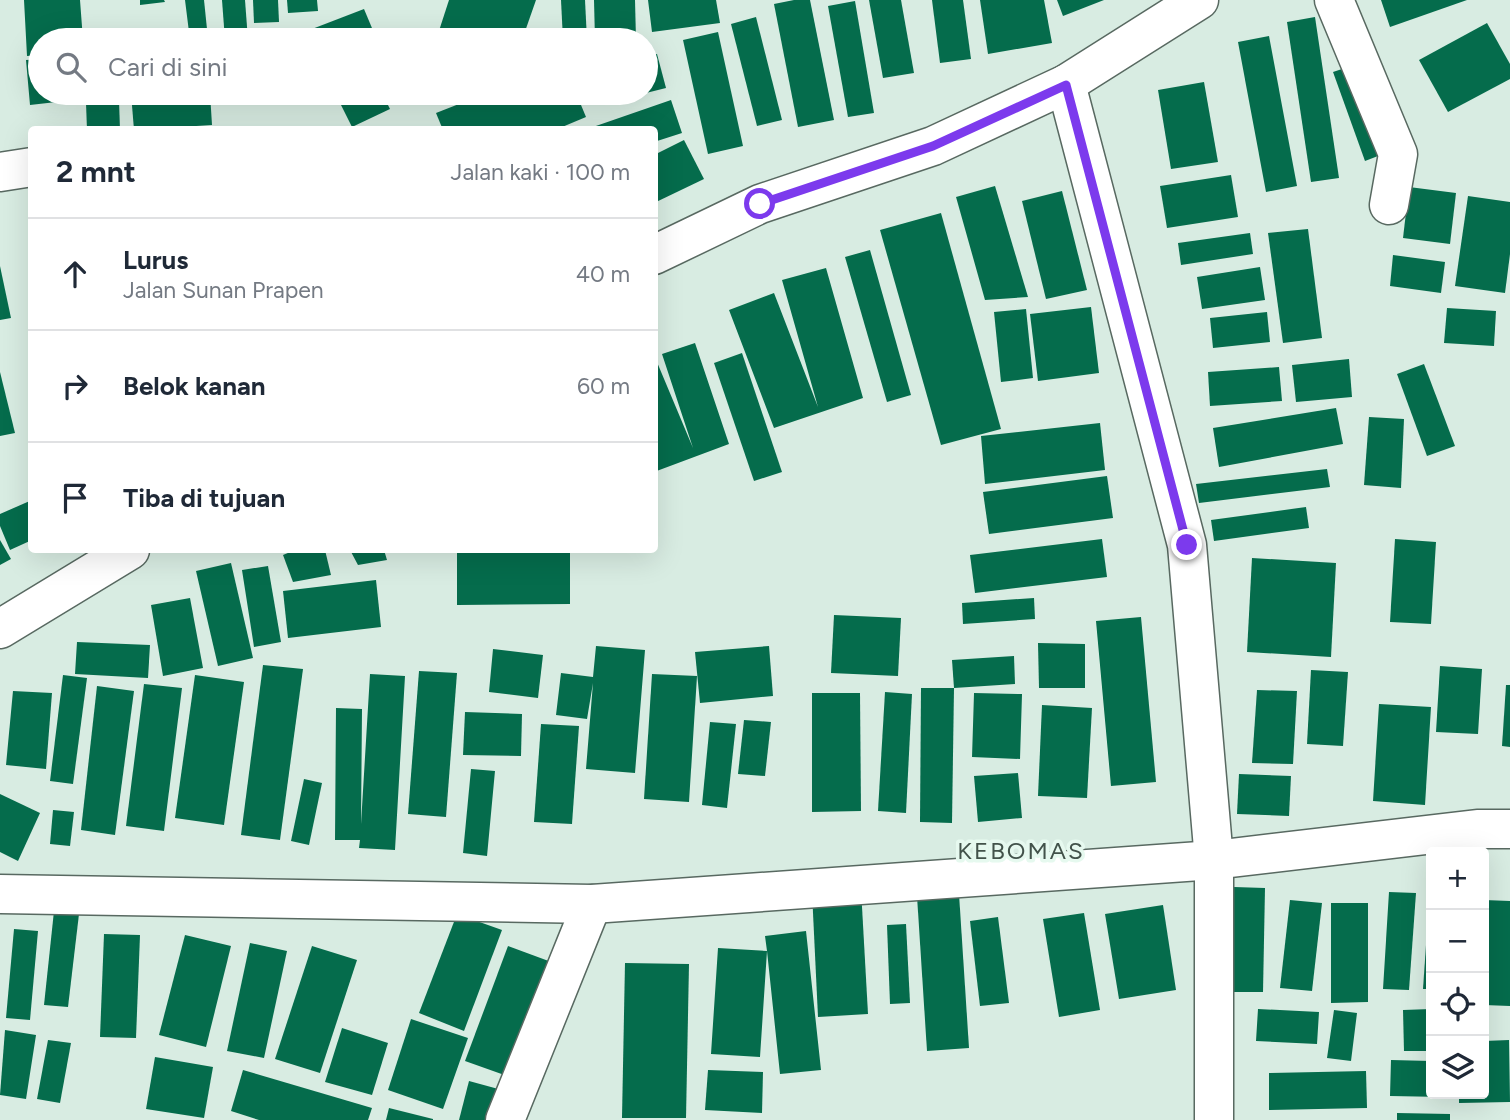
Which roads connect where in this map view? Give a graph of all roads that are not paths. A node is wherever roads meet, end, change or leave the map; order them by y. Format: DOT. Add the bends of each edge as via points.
graph roads {
  1 [pos="1199,0"];
  2 [pos="1334,0"];
  3 [pos="1066,85"];
  4 [pos="28,168"];
  5 [pos="0,172"];
  6 [pos="1389,205"];
  7 [pos="658,253"];
  8 [pos="125,553"];
  9 [pos="0,629"];
  10 [pos="1510,829"];
  11 [pos="1214,860"];
  12 [pos="0,894"];
  13 [pos="592,904"];
  14 [pos="505,1120"];
  15 [pos="1214,1120"];
  1 -- 3 [label="street"];
  2 -- 6 [label="street" via="1398,154"];
  3 -- 7 [label="street" via="933,146 760,204"];
  3 -- 11 [label="street" via="1187,545"];
  4 -- 5 [label="street"];
  8 -- 9 [label="street"];
  10 -- 11 [label="street"];
  11 -- 13 [label="street"];
  11 -- 15 [label="street"];
  12 -- 13 [label="street"];
  13 -- 14 [label="street"];
}
